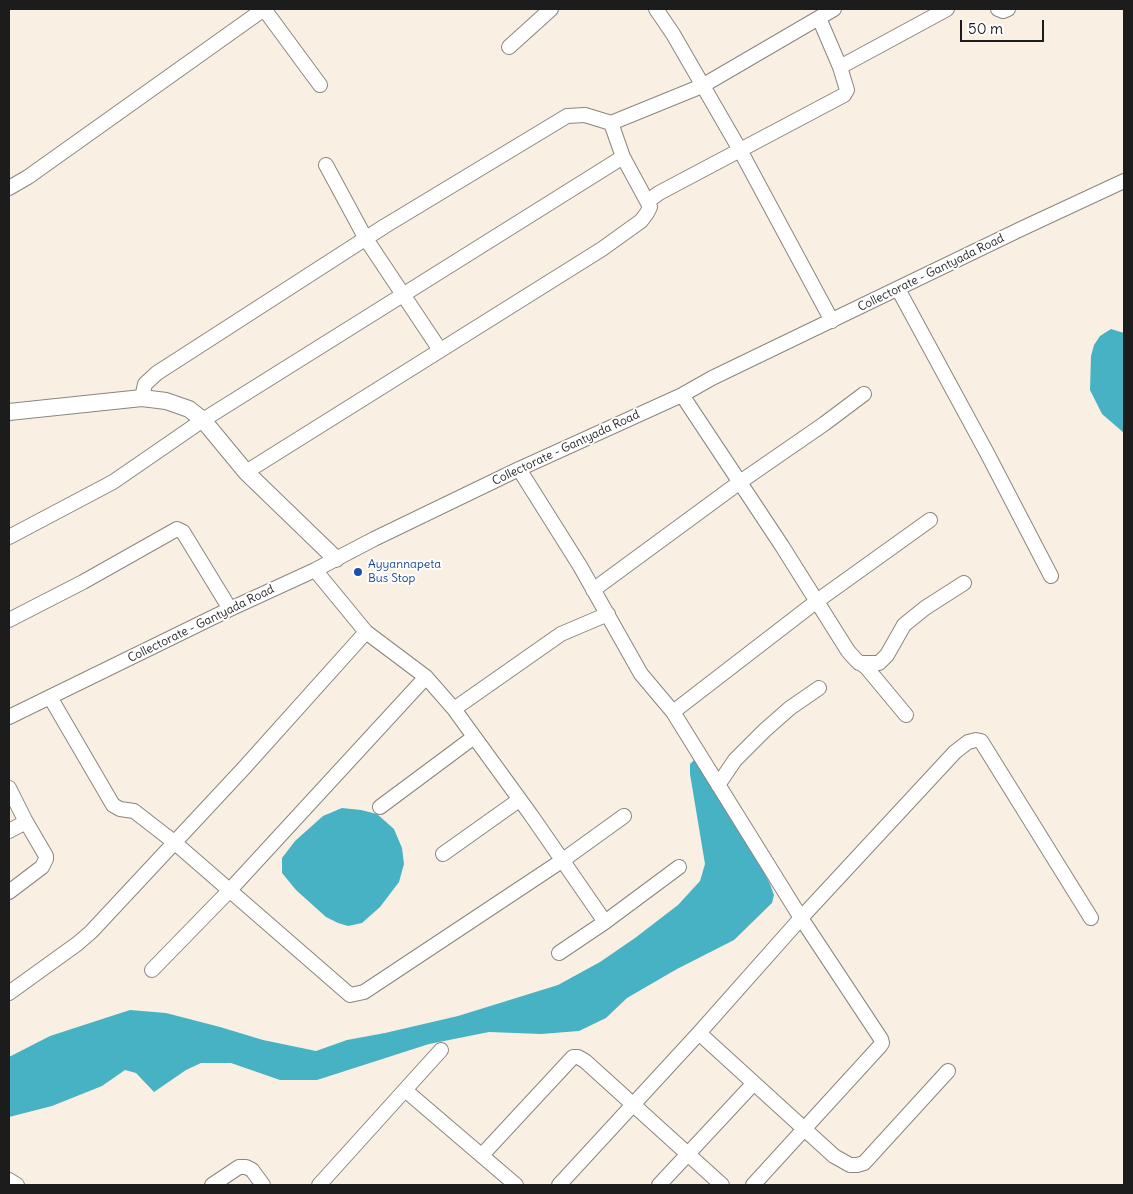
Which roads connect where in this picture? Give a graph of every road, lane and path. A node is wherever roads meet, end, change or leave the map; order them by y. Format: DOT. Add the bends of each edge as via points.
graph roads {
  1 [pos="264,9"];
  2 [pos="551,9"];
  3 [pos="656,9"];
  4 [pos="834,9"];
  5 [pos="947,9"];
  6 [pos="998,9"];
  7 [pos="1008,9"];
  8 [pos="818,18"];
  9 [pos="509,47"];
  10 [pos="840,67"];
  11 [pos="320,85"];
  12 [pos="702,86"];
  13 [pos="611,123"];
  14 [pos="740,150"];
  15 [pos="623,157"];
  16 [pos="326,165"];
  17 [pos="1124,181"];
  18 [pos="9,188"];
  19 [pos="648,201"];
  20 [pos="366,239"];
  21 [pos="898,289"];
  22 [pos="404,294"];
  23 [pos="832,321"];
  24 [pos="440,350"];
  25 [pos="864,394"];
  26 [pos="682,395"];
  27 [pos="142,398"];
  28 [pos="9,412"];
  29 [pos="204,420"];
  30 [pos="519,469"];
  31 [pos="246,472"];
  32 [pos="740,482"];
  33 [pos="930,520"];
  34 [pos="9,536"];
  35 [pos="336,559"];
  36 [pos="315,570"];
  37 [pos="1051,576"];
  38 [pos="964,583"];
  39 [pos="593,590"];
  40 [pos="816,601"];
  41 [pos="230,609"];
  42 [pos="608,614"];
  43 [pos="9,620"];
  44 [pos="366,632"];
  45 [pos="859,663"];
  46 [pos="426,677"];
  47 [pos="819,688"];
  48 [pos="50,697"];
  49 [pos="454,709"];
  50 [pos="673,712"];
  51 [pos="906,715"];
  52 [pos="9,716"];
  53 [pos="474,737"];
  54 [pos="718,785"];
  55 [pos="9,788"];
  56 [pos="519,800"];
  57 [pos="380,807"];
  58 [pos="624,816"];
  59 [pos="26,822"];
  60 [pos="9,830"];
  61 [pos="174,842"];
  62 [pos="443,854"];
  63 [pos="563,860"];
  64 [pos="679,867"];
  65 [pos="228,891"];
  66 [pos="9,892"];
  67 [pos="801,918"];
  68 [pos="1090,918"];
  69 [pos="605,922"];
  70 [pos="559,953"];
  71 [pos="152,970"];
  72 [pos="9,993"];
  73 [pos="699,1033"];
  74 [pos="441,1050"];
  75 [pos="948,1071"];
  76 [pos="754,1083"];
  77 [pos="405,1090"];
  78 [pos="633,1105"];
  79 [pos="804,1129"];
  80 [pos="688,1154"];
  81 [pos="482,1155"];
  82 [pos="9,1180"];
  83 [pos="17,1185"];
  84 [pos="212,1185"];
  85 [pos="263,1185"];
  86 [pos="320,1185"];
  87 [pos="516,1185"];
  88 [pos="559,1185"];
  89 [pos="659,1185"];
  90 [pos="722,1185"];
  91 [pos="753,1185"];
  1 -- 11 [label="street"];
  1 -- 18 [label="street" via="28,178"];
  2 -- 9 [label="street"];
  3 -- 12 [label="street"];
  4 -- 8 [label="street"];
  5 -- 10 [label="street"];
  6 -- 7 [label="street"];
  8 -- 10 [label="street"];
  8 -- 12 [label="street"];
  10 -- 14 [label="street" via="847,90 844,95"];
  12 -- 13 [label="street"];
  12 -- 14 [label="street"];
  13 -- 15 [label="street"];
  13 -- 20 [label="street" via="585,115 568,116"];
  14 -- 19 [label="street"];
  14 -- 23 [label="street"];
  15 -- 19 [label="street"];
  15 -- 22 [label="street"];
  16 -- 20 [label="street"];
  17 -- 21 [label="street, Collectorate - Gantyada Road"];
  19 -- 24 [label="street" via="650,208 641,222"];
  20 -- 22 [label="street"];
  20 -- 27 [label="street" via="157,373 145,384"];
  21 -- 23 [label="street, Collectorate - Gantyada Road"];
  21 -- 37 [label="street"];
  22 -- 24 [label="street"];
  22 -- 29 [label="street"];
  23 -- 26 [label="street, Collectorate - Gantyada Road"];
  24 -- 31 [label="street"];
  25 -- 32 [label="street"];
  26 -- 30 [label="street, Collectorate - Gantyada Road"];
  26 -- 32 [label="street"];
  27 -- 28 [label="main road"];
  27 -- 29 [label="main road" via="178,404"];
  29 -- 31 [label="main road"];
  29 -- 34 [label="street" via="113,482"];
  30 -- 35 [label="street, Collectorate - Gantyada Road"];
  30 -- 39 [label="street"];
  31 -- 35 [label="main road"];
  32 -- 39 [label="street"];
  32 -- 40 [label="street"];
  33 -- 40 [label="street"];
  35 -- 36 [label="street, Collectorate - Gantyada Road"];
  36 -- 41 [label="street, Collectorate - Gantyada Road"];
  36 -- 44 [label="street"];
  38 -- 45 [label="street" via="904,625 879,663"];
  39 -- 42 [label="street"];
  40 -- 45 [label="street"];
  40 -- 50 [label="street"];
  41 -- 43 [label="street" via="183,532 177,529"];
  41 -- 48 [label="street, Collectorate - Gantyada Road"];
  42 -- 49 [label="street" via="561,634"];
  42 -- 50 [label="street" via="641,674"];
  44 -- 46 [label="street"];
  44 -- 61 [label="street"];
  45 -- 51 [label="street" via="887,690"];
  46 -- 49 [label="street"];
  46 -- 65 [label="street"];
  47 -- 54 [label="street" via="765,730 735,760"];
  48 -- 52 [label="street, Collectorate - Gantyada Road"];
  48 -- 61 [label="street" via="113,805 134,811"];
  49 -- 53 [label="street"];
  50 -- 54 [label="street"];
  53 -- 56 [label="street"];
  53 -- 57 [label="street"];
  54 -- 67 [label="street"];
  55 -- 59 [label="street"];
  56 -- 62 [label="street"];
  56 -- 63 [label="street"];
  58 -- 63 [label="street"];
  59 -- 60 [label="street"];
  59 -- 66 [label="street" via="46,856 45,862 42,868"];
  61 -- 65 [label="street"];
  61 -- 72 [label="street" via="91,932"];
  63 -- 65 [label="street" via="364,992 354,995 347,993"];
  63 -- 69 [label="street"];
  64 -- 69 [label="street"];
  65 -- 71 [label="street"];
  67 -- 68 [label="street" via="955,752 976,740 981,741"];
  67 -- 73 [label="street"];
  67 -- 79 [label="street" via="882,1043"];
  69 -- 70 [label="street"];
  73 -- 76 [label="street"];
  73 -- 78 [label="street"];
  74 -- 77 [label="street"];
  75 -- 79 [label="street" via="864,1163 850,1165 841,1161"];
  76 -- 79 [label="street"];
  76 -- 80 [label="street"];
  77 -- 81 [label="street"];
  77 -- 86 [label="street"];
  78 -- 80 [label="street"];
  78 -- 81 [label="street" via="585,1060 573,1057"];
  78 -- 88 [label="street"];
  79 -- 91 [label="street"];
  80 -- 89 [label="street"];
  80 -- 90 [label="street"];
  81 -- 87 [label="street"];
  82 -- 83 [label="street"];
  84 -- 85 [label="street" via="246,1167"];
}
